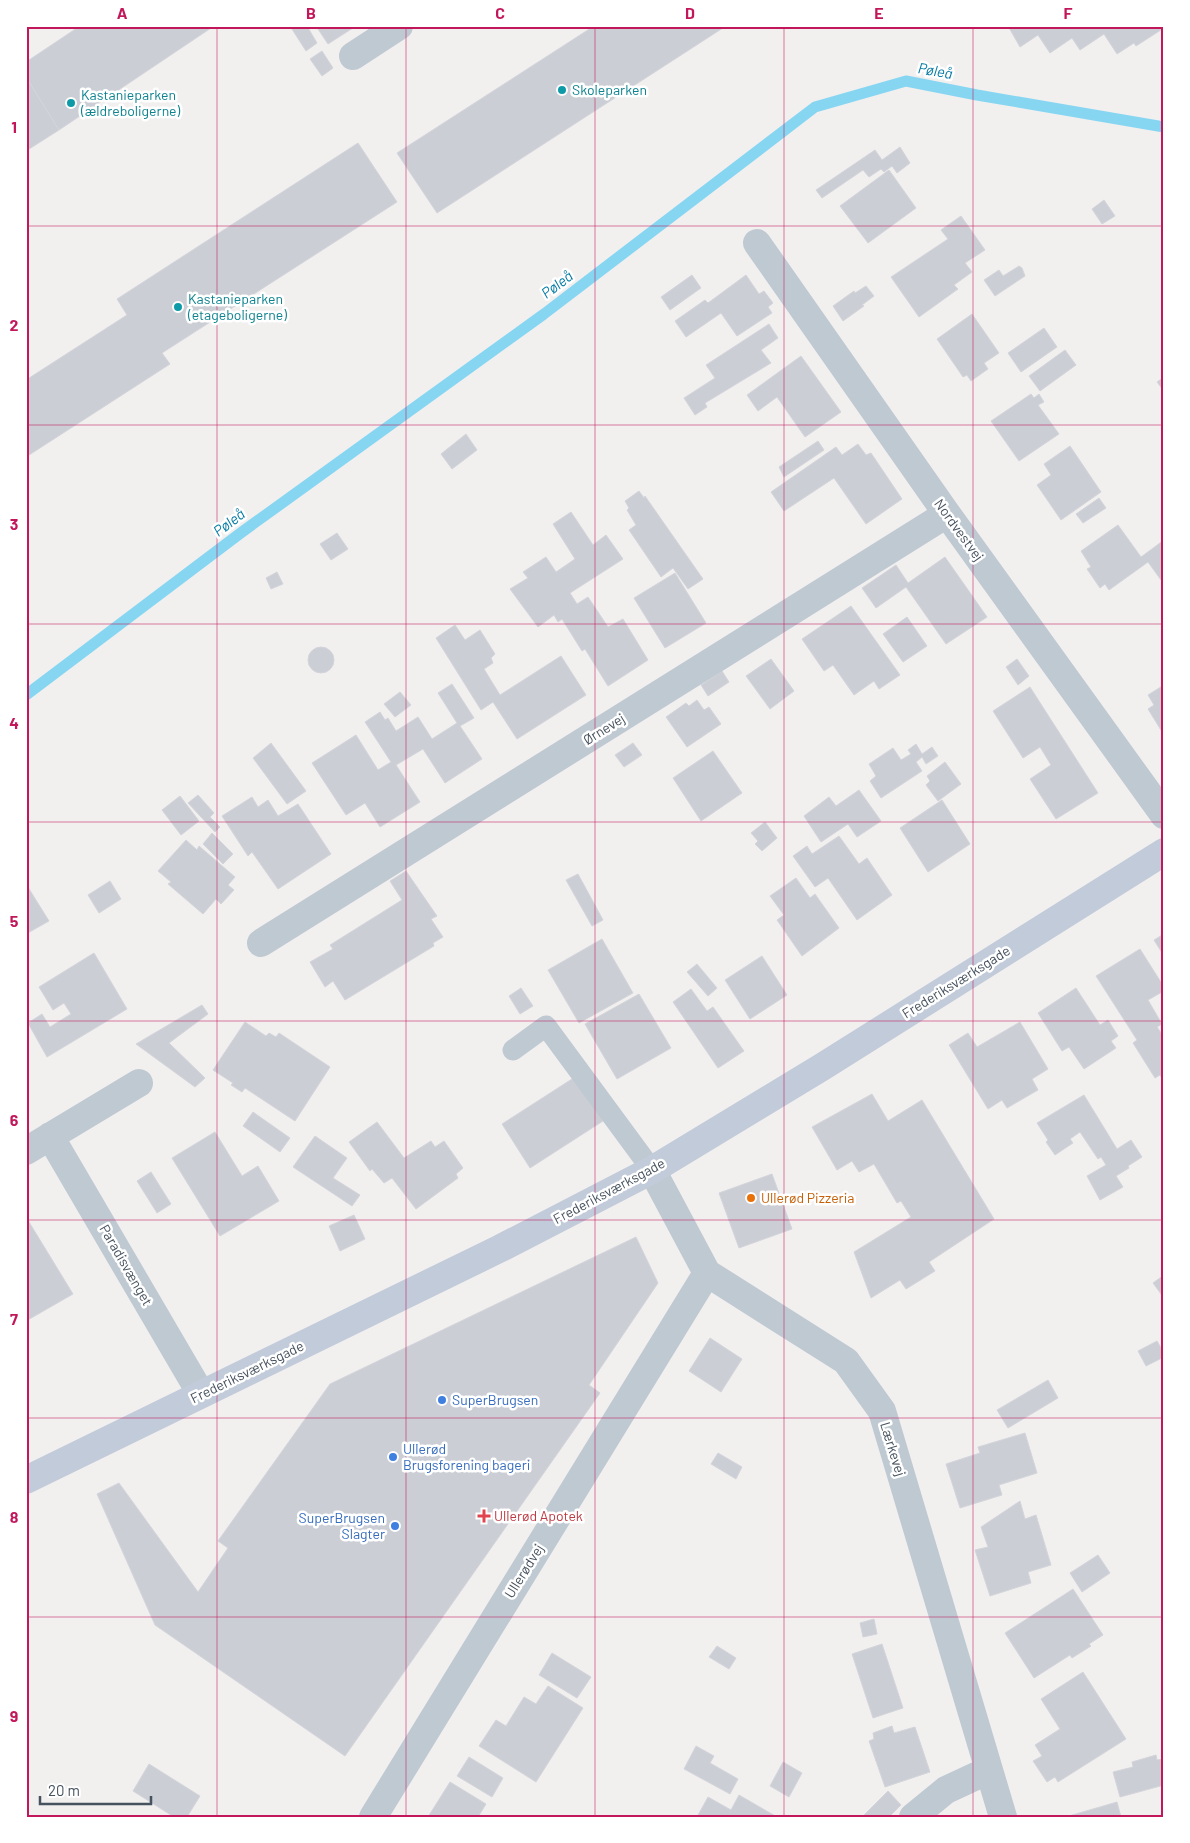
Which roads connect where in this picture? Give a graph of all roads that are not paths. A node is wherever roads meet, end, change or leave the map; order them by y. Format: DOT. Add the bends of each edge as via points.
graph roads {
  1 [pos="399,26"];
  2 [pos="353,56"];
  3 [pos="757,243"];
  4 [pos="947,514"];
  5 [pos="1164,815"];
  6 [pos="1164,852"];
  7 [pos="261,943"];
  8 [pos="513,1050"];
  9 [pos="139,1083"];
  10 [pos="50,1136"];
  11 [pos="26,1151"];
  12 [pos="652,1170"];
  13 [pos="706,1274"];
  14 [pos="201,1394"];
  15 [pos="26,1480"];
  16 [pos="989,1770"];
  17 [pos="373,1817"];
  18 [pos="913,1817"];
  19 [pos="1003,1817"];
  1 -- 2 [label="street"];
  3 -- 4 [label="street, Nordvestvej"];
  4 -- 5 [label="street, Nordvestvej"];
  4 -- 7 [label="street, Ørnevej"];
  6 -- 12 [label="street, Frederiksværksgade"];
  8 -- 12 [label="lane" via="546,1026"];
  9 -- 10 [label="street"];
  10 -- 11 [label="street"];
  10 -- 14 [label="street, Paradisvænget"];
  12 -- 13 [label="street"];
  12 -- 14 [label="street, Frederiksværksgade" via="502,1248"];
  13 -- 16 [label="street, Lærkevej" via="846,1361 882,1411"];
  13 -- 17 [label="street, Ullerødvej"];
  14 -- 15 [label="street, Frederiksværksgade"];
  16 -- 18 [label="street" via="946,1790"];
  16 -- 19 [label="street, Lærkevej"];
}
